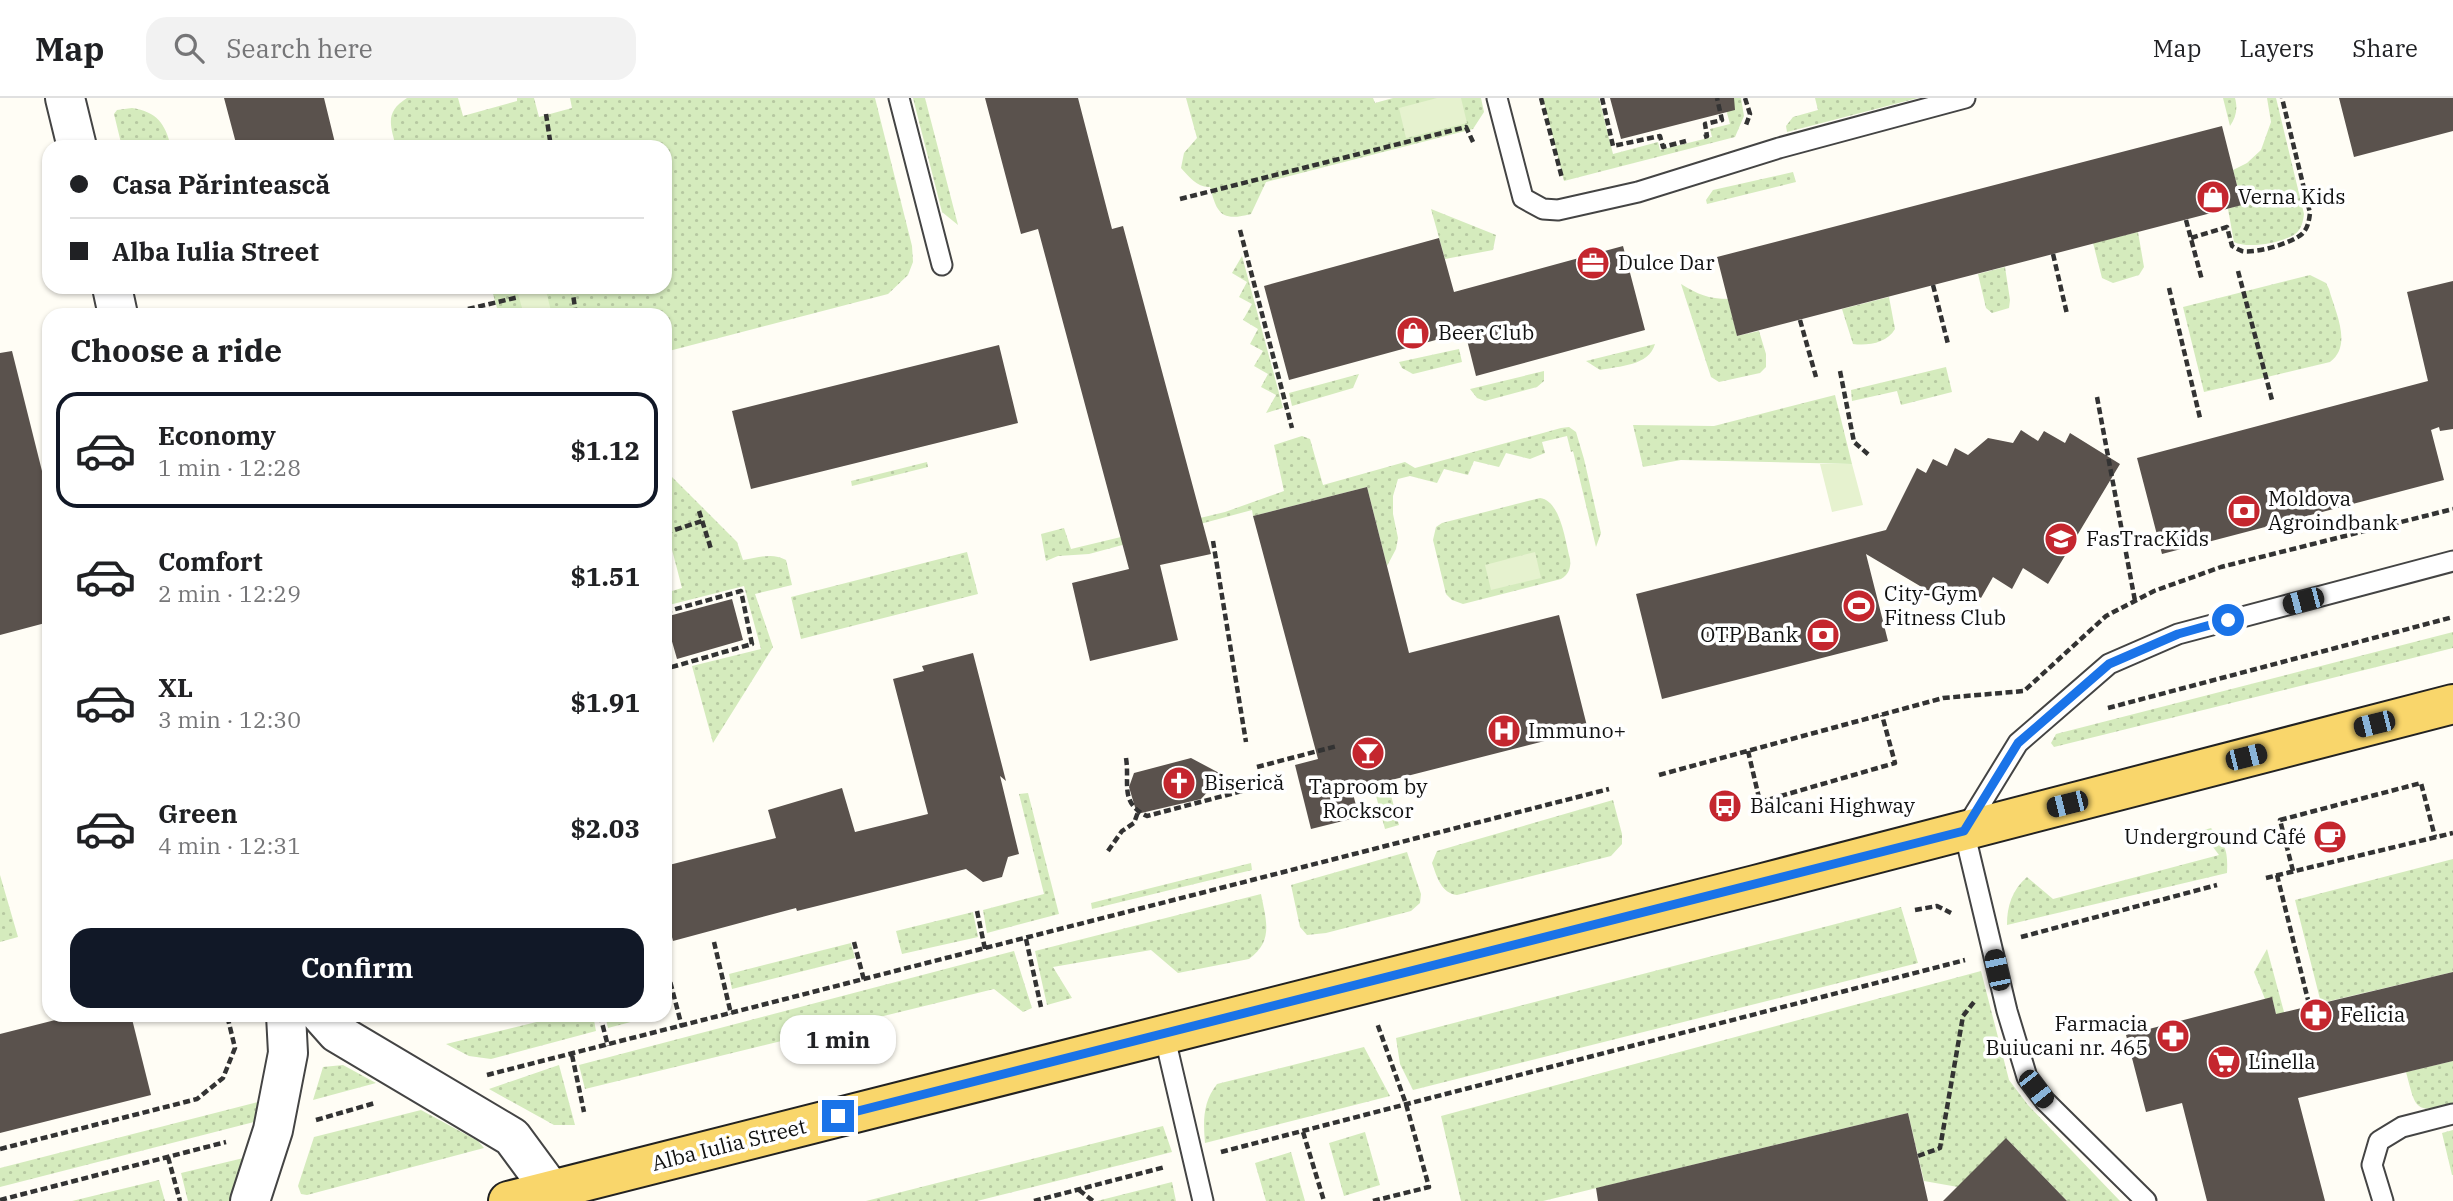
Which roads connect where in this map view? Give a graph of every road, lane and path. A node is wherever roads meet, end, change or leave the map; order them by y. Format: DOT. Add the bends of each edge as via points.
graph roads {
  1 [pos="65,98"];
  2 [pos="899,98"];
  3 [pos="1497,98"];
  4 [pos="1541,98"];
  5 [pos="1602,98"];
  6 [pos="1717,98"];
  7 [pos="1745,98"];
  8 [pos="1965,98"];
  9 [pos="2282,98"];
  10 [pos="546,114"];
  11 [pos="1745,129"];
  12 [pos="75,140"];
  13 [pos="550,140"];
  14 [pos="1478,152"];
  15 [pos="1563,184"];
  16 [pos="1180,199"];
  17 [pos="2186,219"];
  18 [pos="1240,230"];
  19 [pos="2191,238"];
  20 [pos="2053,254"];
  21 [pos="942,265"];
  22 [pos="2238,271"];
  23 [pos="2202,280"];
  24 [pos="1933,285"];
  25 [pos="2169,289"];
  26 [pos="519,297"];
  27 [pos="472,308"];
  28 [pos="2067,314"];
  29 [pos="1800,320"];
  30 [pos="1948,344"];
  31 [pos="1840,371"];
  32 [pos="1816,377"];
  33 [pos="2096,397"];
  34 [pos="2272,400"];
  35 [pos="2200,418"];
  36 [pos="1292,428"];
  37 [pos="1869,455"];
  38 [pos="2453,509"];
  39 [pos="699,511"];
  40 [pos="702,521"];
  41 [pos="672,531"];
  42 [pos="1213,541"];
  43 [pos="711,549"];
  44 [pos="2453,561"];
  45 [pos="2135,601"];
  46 [pos="672,610"];
  47 [pos="2453,617"];
  48 [pos="672,667"];
  49 [pos="2453,704"];
  50 [pos="2101,710"];
  51 [pos="1882,715"];
  52 [pos="1246,742"];
  53 [pos="1337,746"];
  54 [pos="1748,751"];
  55 [pos="1126,758"];
  56 [pos="1257,767"];
  57 [pos="1659,775"];
  58 [pos="1261,786"];
  59 [pos="1609,789"];
  60 [pos="1138,811"];
  61 [pos="1964,831"];
  62 [pos="2453,833"];
  63 [pos="2435,837"];
  64 [pos="1108,850"];
  65 [pos="2293,871"];
  66 [pos="2277,875"];
  67 [pos="2266,878"];
  68 [pos="2217,885"];
  69 [pos="1915,910"];
  70 [pos="977,911"];
  71 [pos="1953,914"];
  72 [pos="1026,939"];
  73 [pos="714,942"];
  74 [pos="854,942"];
  75 [pos="1993,947"];
  76 [pos="985,949"];
  77 [pos="1997,970"];
  78 [pos="864,980"];
  79 [pos="1363,983"];
  80 [pos="672,989"];
  81 [pos="2308,1000"];
  82 [pos="1041,1007"];
  83 [pos="731,1014"];
  84 [pos="229,1022"];
  85 [pos="286,1022"];
  86 [pos="327,1022"];
  87 [pos="602,1022"];
  88 [pos="682,1027"];
  89 [pos="1164,1034"];
  90 [pos="608,1046"];
  91 [pos="572,1055"];
  92 [pos="486,1076"];
  93 [pos="380,1102"];
  94 [pos="1406,1104"];
  95 [pos="584,1112"];
  96 [pos="2453,1114"];
  97 [pos="314,1120"];
  98 [pos="1303,1131"];
  99 [pos="231,1141"];
  100 [pos="0,1149"];
  101 [pos="1918,1156"];
  102 [pos="168,1157"];
  103 [pos="1193,1160"];
  104 [pos="1078,1189"];
  105 [pos="551,1190"];
  106 [pos="0,1200"];
  107 [pos="180,1201"];
  108 [pos="250,1201"];
  109 [pos="508,1201"];
  110 [pos="1034,1201"];
  111 [pos="1093,1201"];
  112 [pos="1203,1201"];
  113 [pos="1324,1201"];
  114 [pos="1373,1201"];
  115 [pos="2146,1201"];
  116 [pos="2383,1201"];
  1 -- 12 [label="street"];
  2 -- 21 [label="lane"];
  3 -- 8 [label="lane" via="1523,198 1543,209 1558,210 1639,192"];
  4 -- 15 [label="path"];
  5 -- 6 [label="path" via="1614,146 1660,136 1663,147 1707,136 1704,124 1722,120"];
  7 -- 11 [label="path" via="1749,114"];
  9 -- 19 [label="path" via="2310,213 2308,225 2301,235 2255,251 2232,246 2227,228"];
  10 -- 13 [label="path"];
  14 -- 16 [label="path" via="1466,127"];
  17 -- 19 [label="path"];
  18 -- 36 [label="path"];
  19 -- 23 [label="path"];
  20 -- 28 [label="path"];
  22 -- 34 [label="path"];
  24 -- 30 [label="path"];
  25 -- 35 [label="path"];
  26 -- 27 [label="path"];
  29 -- 32 [label="path"];
  31 -- 37 [label="path" via="1854,442"];
  33 -- 45 [label="path"];
  38 -- 45 [label="path" via="2221,567"];
  39 -- 40 [label="path"];
  40 -- 41 [label="path"];
  40 -- 43 [label="path"];
  42 -- 52 [label="path"];
  44 -- 61 [label="lane" via="2178,634 2109,664 2018,743"];
  45 -- 51 [label="path" via="2106,616 2024,691 1943,698"];
  46 -- 48 [label="path" via="740,591 752,644"];
  47 -- 50 [label="path"];
  49 -- 61 [label="main road, Alba Iulia Street"];
  51 -- 54 [label="path"];
  51 -- 54 [label="path" via="1895,763 1760,802"];
  53 -- 56 [label="path"];
  54 -- 57 [label="path"];
  55 -- 60 [label="path" via="1128,798"];
  58 -- 60 [label="path" via="1147,816"];
  59 -- 72 [label="path"];
  60 -- 64 [label="path" via="1134,822"];
  61 -- 75 [label="lane"];
  61 -- 79 [label="main road, Alba Iulia Street"];
  62 -- 63 [label="path"];
  63 -- 65 [label="path"];
  63 -- 65 [label="path" via="2421,783 2280,820"];
  65 -- 66 [label="path"];
  66 -- 67 [label="path"];
  66 -- 81 [label="path"];
  68 -- 75 [label="path"];
  69 -- 71 [label="path" via="1937,906"];
  70 -- 76 [label="path"];
  72 -- 76 [label="path"];
  72 -- 82 [label="path"];
  73 -- 83 [label="path"];
  74 -- 78 [label="path"];
  75 -- 77 [label="lane"];
  75 -- 94 [label="path" via="1968,959"];
  76 -- 78 [label="path"];
  77 -- 101 [label="path" via="1963,1016 1940,1148"];
  77 -- 115 [label="lane" via="2026,1077"];
  78 -- 83 [label="path"];
  79 -- 89 [label="main road, Alba Iulia Street"];
  79 -- 94 [label="path"];
  80 -- 88 [label="path"];
  83 -- 88 [label="path"];
  84 -- 100 [label="path" via="236,1048 223,1078 197,1099"];
  85 -- 108 [label="street" via="288,1053 273,1130"];
  86 -- 105 [label="street" via="337,1033 512,1137"];
  87 -- 90 [label="path"];
  88 -- 90 [label="path"];
  89 -- 103 [label="lane"];
  89 -- 105 [label="main road, Alba Iulia Street"];
  90 -- 91 [label="path"];
  91 -- 92 [label="path"];
  91 -- 95 [label="path"];
  93 -- 97 [label="path"];
  94 -- 98 [label="path"];
  94 -- 114 [label="path" via="1429,1186"];
  96 -- 116 [label="lane" via="2402,1127 2379,1141 2372,1165"];
  98 -- 103 [label="path"];
  98 -- 113 [label="path"];
  99 -- 102 [label="path"];
  102 -- 106 [label="path"];
  102 -- 107 [label="path"];
  103 -- 104 [label="path"];
  103 -- 112 [label="lane"];
  104 -- 110 [label="path"];
  104 -- 111 [label="path"];
  105 -- 109 [label="main road, Alba Iulia Street"];
}
